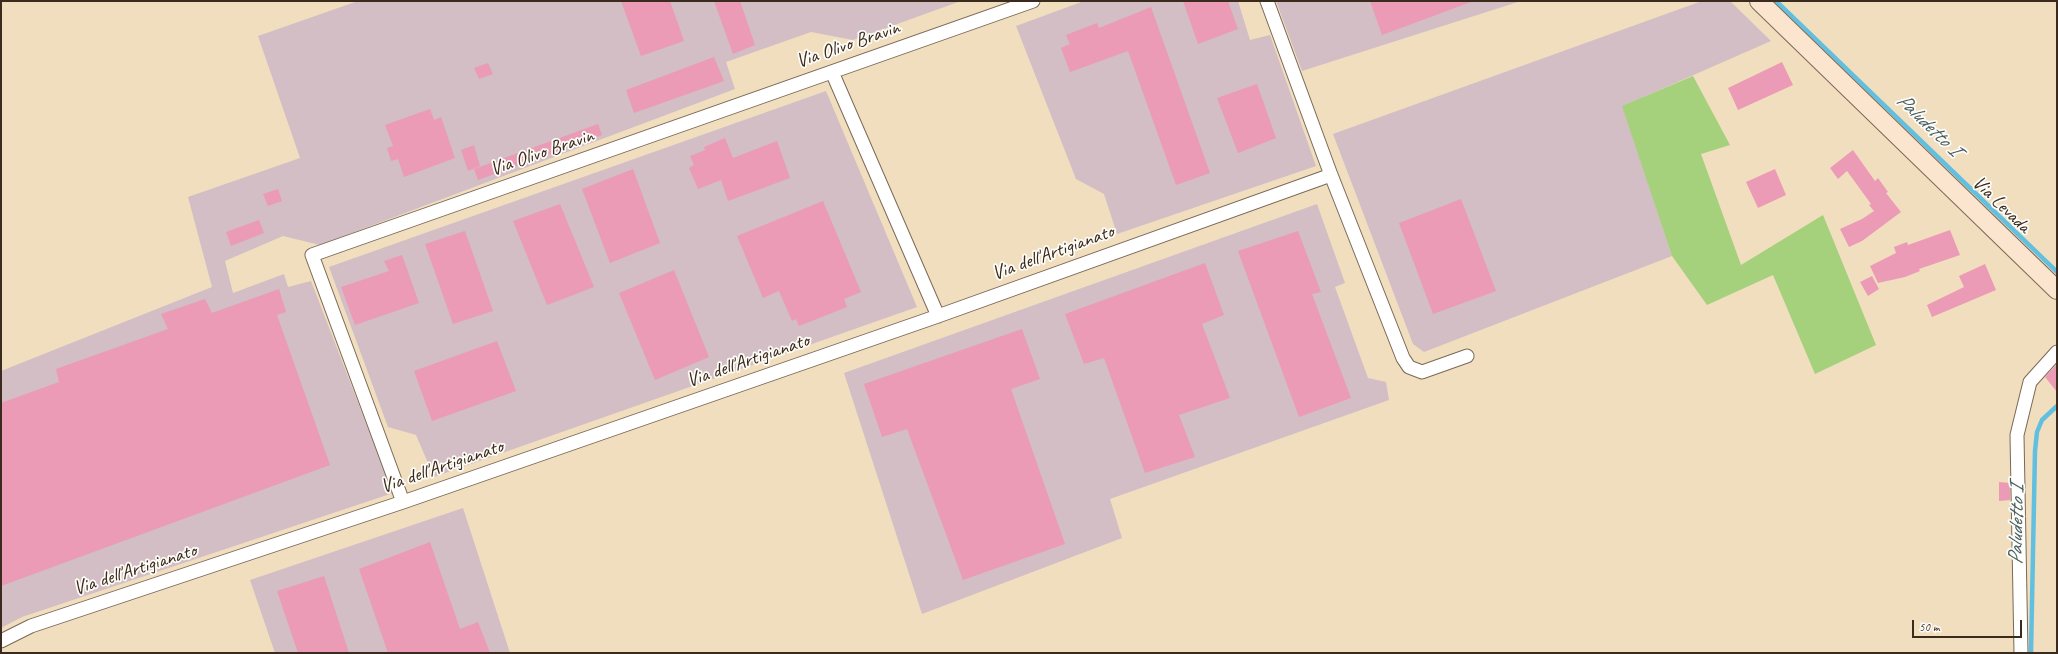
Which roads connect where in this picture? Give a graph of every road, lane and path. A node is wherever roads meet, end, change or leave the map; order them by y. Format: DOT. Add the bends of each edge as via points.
graph roads {
  1 [pos="1033,1"];
  2 [pos="1267,1"];
  3 [pos="1759,1"];
  4 [pos="832,72"];
  5 [pos="1331,175"];
  6 [pos="2057,290"];
  7 [pos="938,316"];
  8 [pos="2057,352"];
  9 [pos="1466,356"];
  10 [pos="403,502"];
  11 [pos="1,641"];
  12 [pos="2021,653"];
  1 -- 4 [label="street, Via Olivo Bravin"];
  2 -- 5 [label="street"];
  3 -- 6 [label="main road, Via Levada"];
  4 -- 7 [label="street"];
  4 -- 10 [label="street, Via Olivo Bravin" via="312,255"];
  5 -- 7 [label="street, Via dell'Artigianato"];
  5 -- 9 [label="street" via="1403,358 1409,366 1422,372"];
  7 -- 10 [label="street, Via dell'Artigianato"];
  8 -- 12 [label="street" via="2030,382 2017,435"];
  10 -- 11 [label="street, Via dell'Artigianato" via="31,626"];
}
